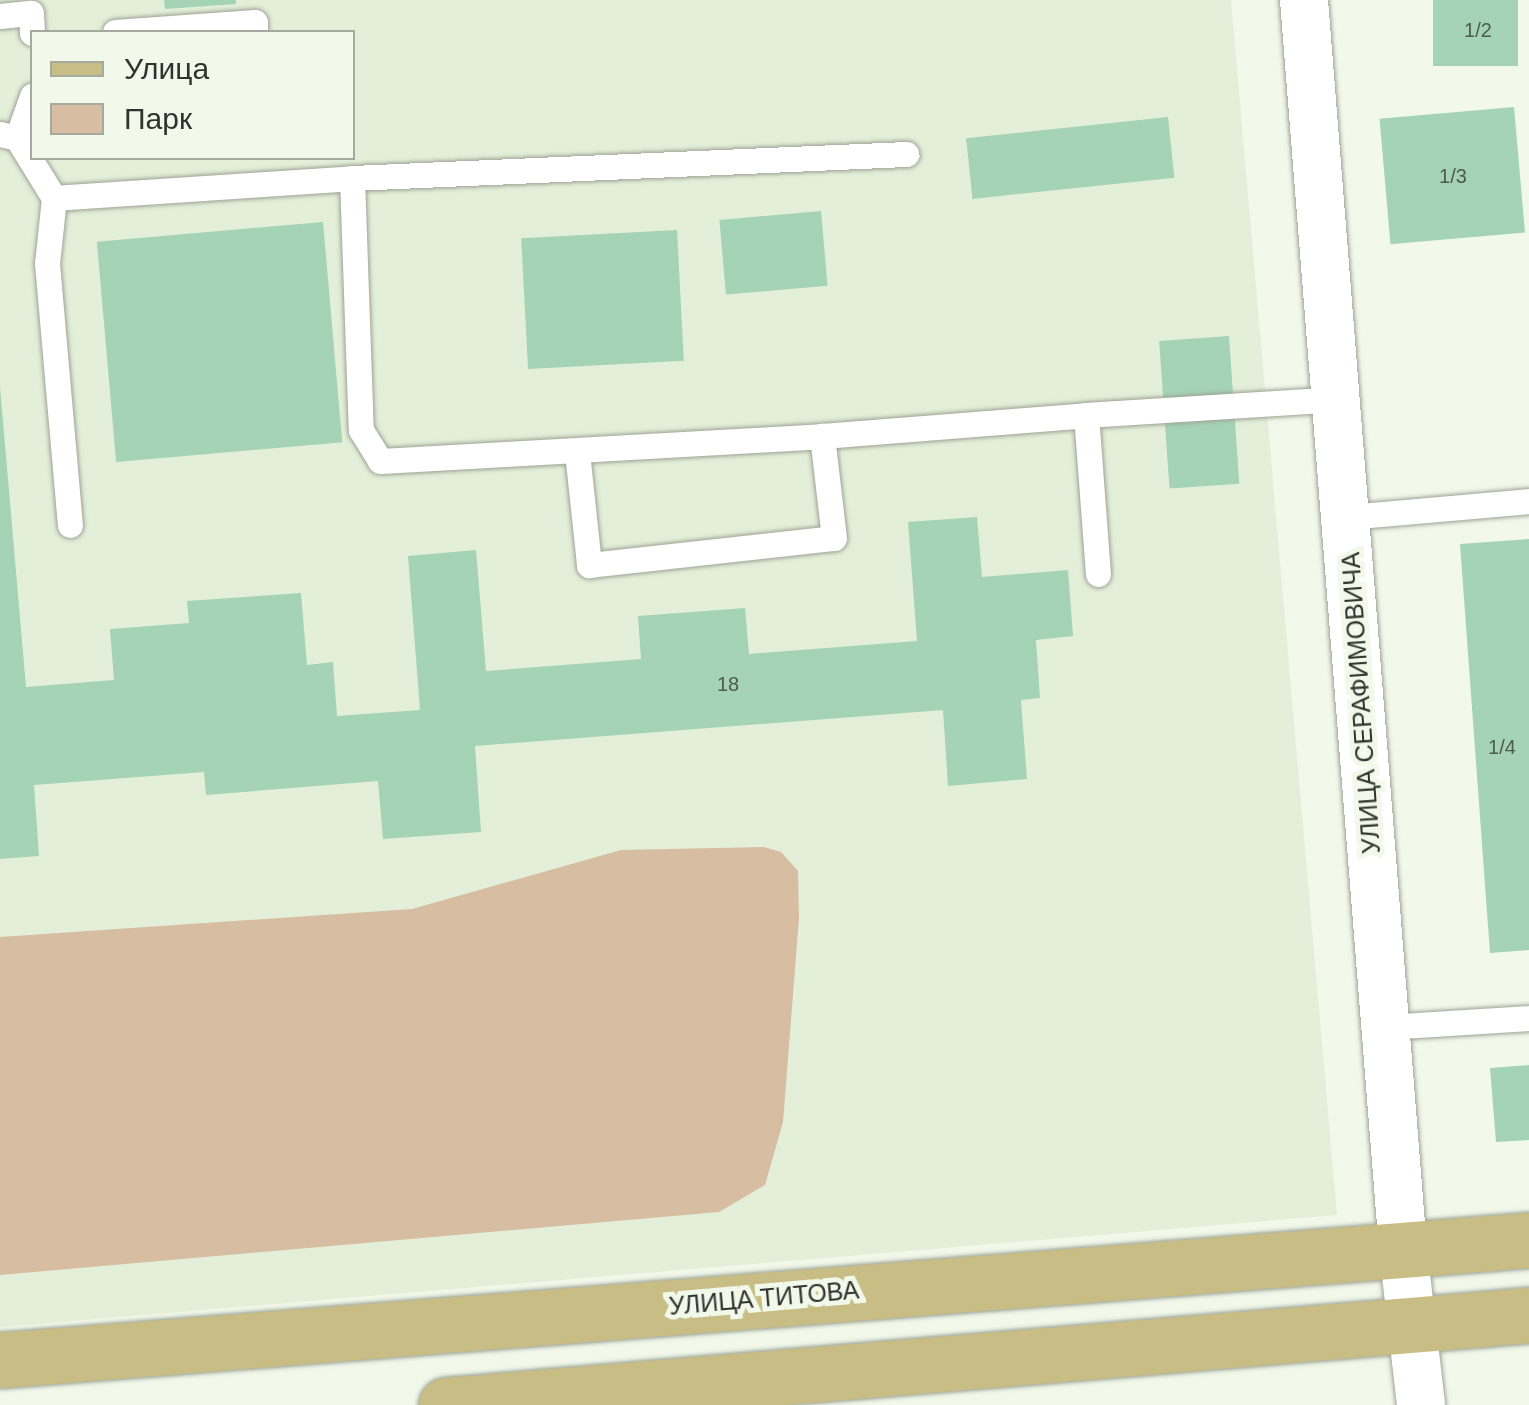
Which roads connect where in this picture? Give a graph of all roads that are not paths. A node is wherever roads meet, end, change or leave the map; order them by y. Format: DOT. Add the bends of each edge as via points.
graph roads {
  1 [pos="1304,0"];
  2 [pos="0,16"];
  3 [pos="254,18"];
  4 [pos="32,30"];
  5 [pos="135,30"];
  6 [pos="30,99"];
  7 [pos="8,136"];
  8 [pos="906,154"];
  9 [pos="261,160"];
  10 [pos="352,178"];
  11 [pos="262,184"];
  12 [pos="54,198"];
  13 [pos="1338,399"];
  14 [pos="1086,415"];
  15 [pos="822,436"];
  16 [pos="577,452"];
  17 [pos="1529,501"];
  18 [pos="1347,517"];
  19 [pos="70,525"];
  20 [pos="1098,574"];
  21 [pos="1529,1018"];
  22 [pos="1386,1027"];
  23 [pos="1529,1240"];
  24 [pos="1402,1249"];
  25 [pos="1529,1315"];
  26 [pos="1411,1325"];
  27 [pos="0,1360"];
  28 [pos="823,1389"];
  29 [pos="446,1405"];
  30 [pos="1420,1405"];
  1 -- 13 [label="street, УЛИЦА СЕРАФИМОВИЧА"];
  2 -- 4 [label="lane" via="31,14"];
  3 -- 5 [label="lane"];
  6 -- 7 [label="lane"];
  7 -- 12 [label="lane"];
  8 -- 10 [label="lane"];
  9 -- 11 [label="lane"];
  10 -- 11 [label="lane"];
  10 -- 16 [label="lane" via="362,430 380,461"];
  11 -- 12 [label="lane"];
  12 -- 19 [label="lane" via="47,263"];
  13 -- 14 [label="lane"];
  13 -- 18 [label="street, УЛИЦА СЕРАФИМОВИЧА"];
  14 -- 15 [label="lane"];
  14 -- 20 [label="lane"];
  15 -- 16 [label="lane"];
  15 -- 16 [label="lane" via="834,538 589,565"];
  17 -- 18 [label="lane"];
  18 -- 22 [label="street, УЛИЦА СЕРАФИМОВИЧА"];
  21 -- 22 [label="lane"];
  22 -- 24 [label="street, УЛИЦА СЕРАФИМОВИЧА"];
  23 -- 24 [label="main road, УЛИЦА ТИТОВА"];
  24 -- 26 [label="street, УЛИЦА СЕРАФИМОВИЧА"];
  24 -- 27 [label="main road, УЛИЦА ТИТОВА"];
  25 -- 26 [label="main road"];
  26 -- 28 [label="main road"];
  26 -- 30 [label="street, УЛИЦА СЕРАФИМОВИЧА"];
  28 -- 29 [label="main road"];
}
